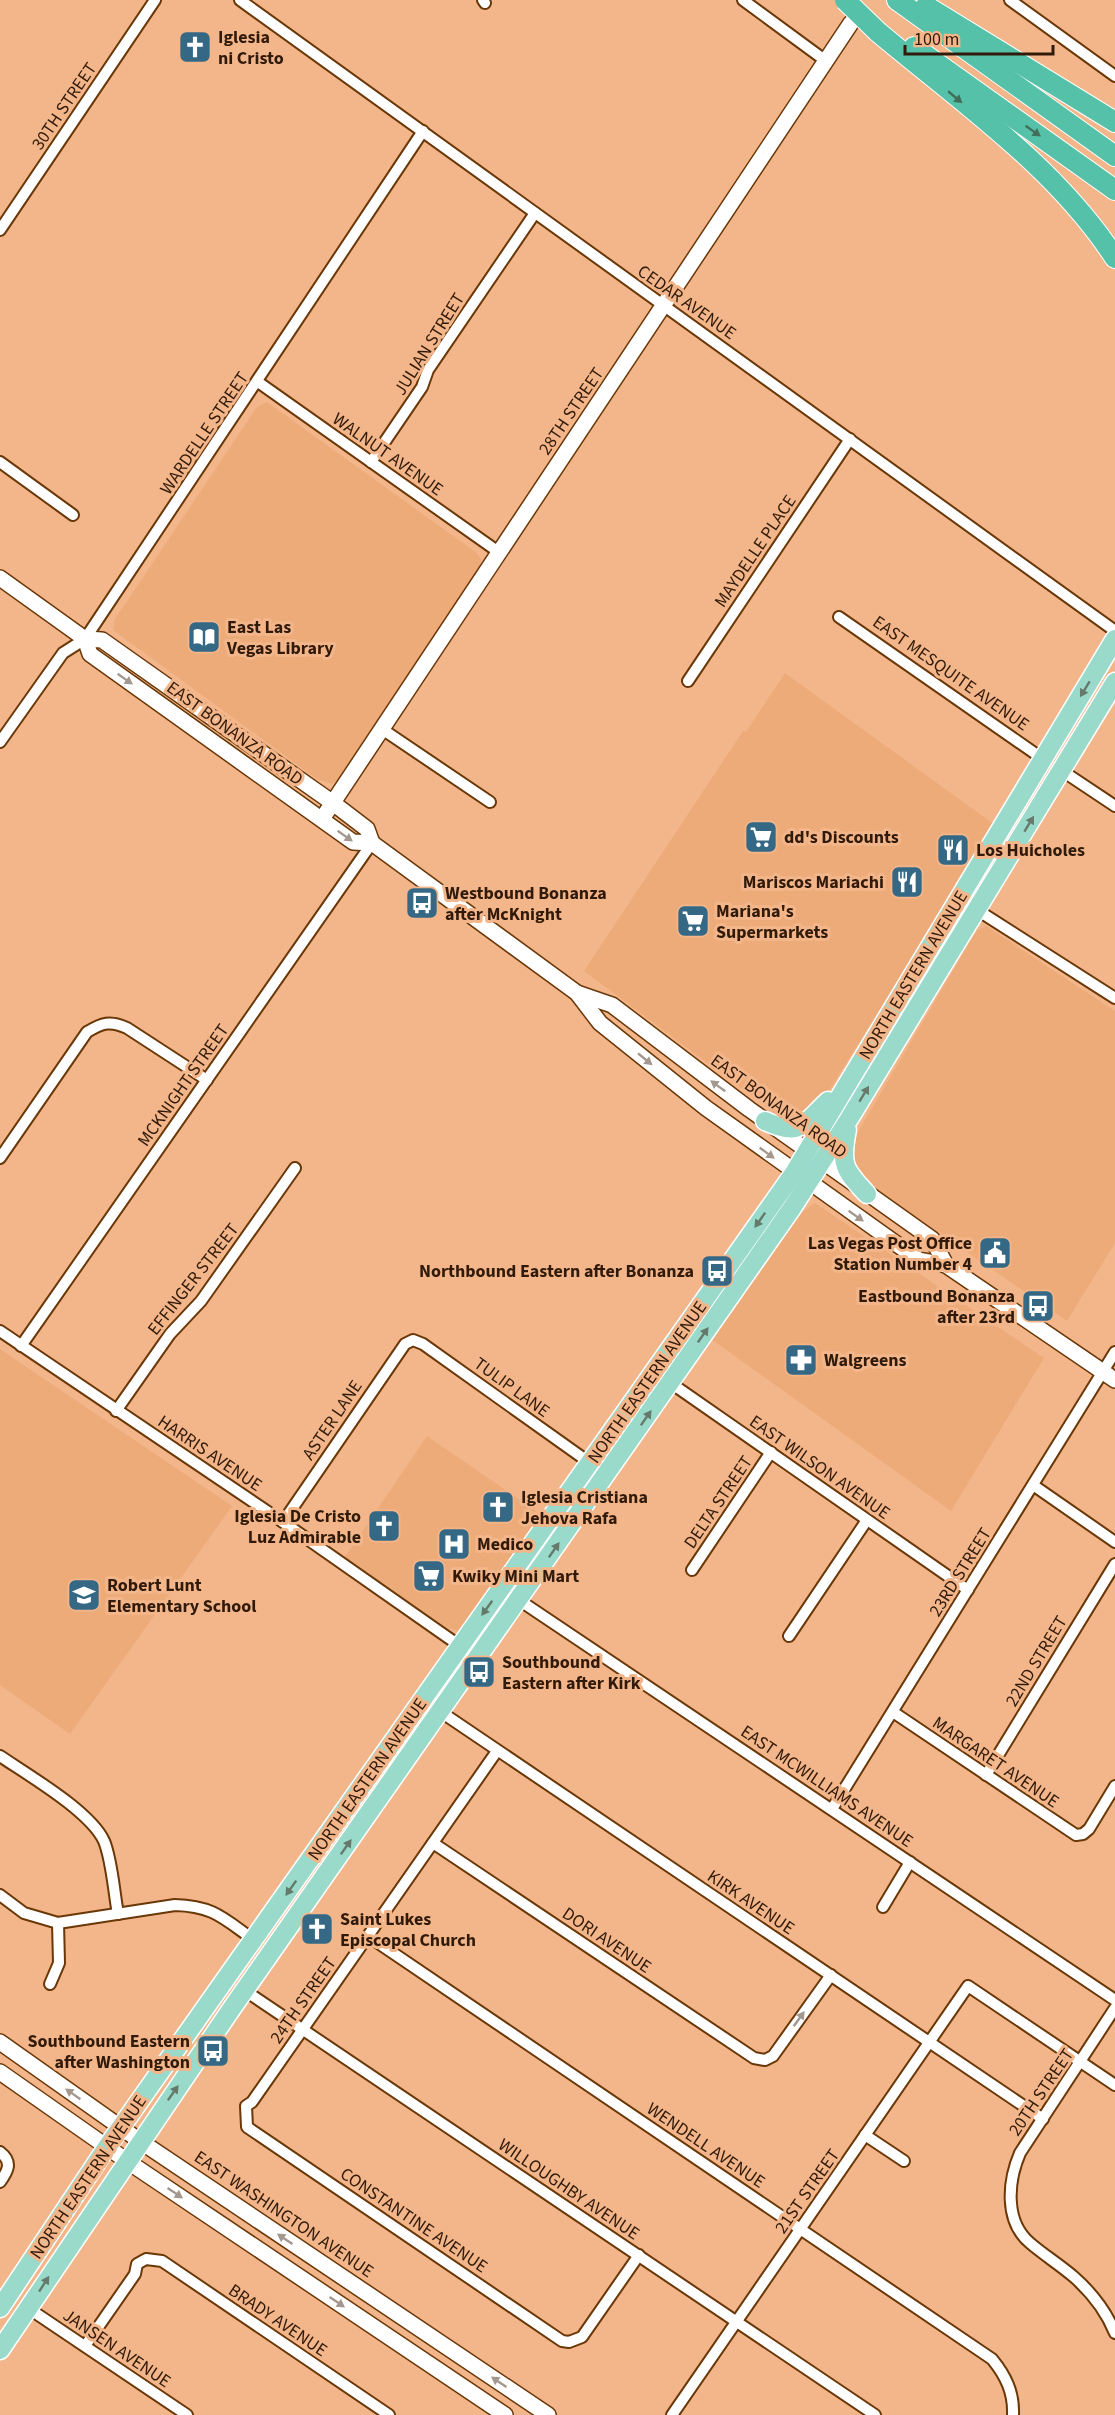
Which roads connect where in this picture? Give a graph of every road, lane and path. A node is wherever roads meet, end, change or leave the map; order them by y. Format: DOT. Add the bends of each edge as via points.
graph roads {
  1 [pos="155,0"];
  2 [pos="240,0"];
  3 [pos="743,0"];
  4 [pos="845,0"];
  5 [pos="897,0"];
  6 [pos="916,0"];
  7 [pos="1010,0"];
  8 [pos="851,22"];
  9 [pos="880,29"];
  10 [pos="826,61"];
  11 [pos="1115,76"];
  12 [pos="1115,122"];
  13 [pos="423,130"];
  14 [pos="1115,156"];
  15 [pos="1115,190"];
  16 [pos="535,213"];
  17 [pos="0,230"];
  18 [pos="1115,258"];
  19 [pos="664,307"];
  20 [pos="258,382"];
  21 [pos="850,440"];
  22 [pos="0,462"];
  23 [pos="372,462"];
  24 [pos="74,515"];
  25 [pos="500,552"];
  26 [pos="0,578"];
  27 [pos="839,617"];
  28 [pos="1115,631"];
  29 [pos="85,639"];
  30 [pos="1115,639"];
  31 [pos="688,681"];
  32 [pos="1115,682"];
  33 [pos="382,729"];
  34 [pos="0,742"];
  35 [pos="1043,759"];
  36 [pos="1061,770"];
  37 [pos="490,802"];
  38 [pos="333,803"];
  39 [pos="1115,806"];
  40 [pos="321,819"];
  41 [pos="372,843"];
  42 [pos="960,898"];
  43 [pos="977,909"];
  44 [pos="931,946"];
  45 [pos="577,993"];
  46 [pos="1115,998"];
  47 [pos="918,1006"];
  48 [pos="600,1023"];
  49 [pos="659,1041"];
  50 [pos="851,1079"];
  51 [pos="207,1080"];
  52 [pos="849,1119"];
  53 [pos="765,1121"];
  54 [pos="815,1156"];
  55 [pos="0,1158"];
  56 [pos="296,1167"];
  57 [pos="801,1178"];
  58 [pos="867,1194"];
  59 [pos="946,1265"];
  60 [pos="0,1331"];
  61 [pos="413,1340"];
  62 [pos="21,1346"];
  63 [pos="1115,1352"];
  64 [pos="654,1371"];
  65 [pos="1109,1376"];
  66 [pos="670,1383"];
  67 [pos="116,1411"];
  68 [pos="771,1452"];
  69 [pos="590,1463"];
  70 [pos="1033,1485"];
  71 [pos="555,1513"];
  72 [pos="867,1520"];
  73 [pos="283,1522"];
  74 [pos="1115,1542"];
  75 [pos="1115,1564"];
  76 [pos="692,1570"];
  77 [pos="968,1590"];
  78 [pos="519,1600"];
  79 [pos="789,1636"];
  80 [pos="460,1646"];
  81 [pos="441,1712"];
  82 [pos="892,1712"];
  83 [pos="422,1739"];
  84 [pos="497,1751"];
  85 [pos="0,1756"];
  86 [pos="986,1775"];
  87 [pos="1115,1786"];
  88 [pos="832,1809"];
  89 [pos="433,1843"];
  90 [pos="910,1862"];
  91 [pos="0,1896"];
  92 [pos="883,1907"];
  93 [pos="118,1914"];
  94 [pos="58,1923"];
  95 [pos="368,1936"];
  96 [pos="254,1940"];
  97 [pos="831,1975"];
  98 [pos="50,1984"];
  99 [pos="244,1990"];
  100 [pos="1115,2000"];
  101 [pos="232,2008"];
  102 [pos="1115,2008"];
  103 [pos="303,2030"];
  104 [pos="930,2042"];
  105 [pos="0,2043"];
  106 [pos="1081,2062"];
  107 [pos="0,2072"];
  108 [pos="1115,2085"];
  109 [pos="1043,2119"];
  110 [pos="244,2120"];
  111 [pos="121,2128"];
  112 [pos="865,2135"];
  113 [pos="140,2141"];
  114 [pos="107,2147"];
  115 [pos="0,2152"];
  116 [pos="127,2161"];
  117 [pos="903,2161"];
  118 [pos="0,2182"];
  119 [pos="800,2229"];
  120 [pos="639,2255"];
  121 [pos="3,2297"];
  122 [pos="28,2308"];
  123 [pos="736,2322"];
  124 [pos="1115,2333"];
  125 [pos="85,2346"];
  126 [pos="0,2350"];
  127 [pos="500,2412"];
  128 [pos="187,2415"];
  129 [pos="389,2415"];
  130 [pos="517,2415"];
  131 [pos="548,2415"];
  132 [pos="672,2415"];
  133 [pos="875,2415"];
  134 [pos="1012,2415"];
  1 -- 17 [label="street, 30TH STREET"];
  2 -- 13 [label="street, CEDAR AVENUE"];
  3 -- 10 [label="street"];
  4 -- 9 [label="highway, bridge"];
  5 -- 14 [label="highway"];
  6 -- 12 [label="highway"];
  7 -- 11 [label="street"];
  8 -- 10 [label="main road, 28TH STREET"];
  9 -- 15 [label="highway, one-way"];
  9 -- 18 [label="highway, one-way" via="1048,176 1075,203"];
  10 -- 19 [label="main road, 28TH STREET"];
  13 -- 16 [label="street, CEDAR AVENUE"];
  13 -- 20 [label="street, WARDELLE STREET"];
  16 -- 19 [label="street, CEDAR AVENUE"];
  16 -- 23 [label="street, JULIAN STREET" via="428,370 423,387"];
  19 -- 21 [label="street, CEDAR AVENUE"];
  19 -- 25 [label="main road, 28TH STREET"];
  20 -- 23 [label="street, WALNUT AVENUE"];
  20 -- 29 [label="street, WARDELLE STREET"];
  21 -- 28 [label="street, CEDAR AVENUE"];
  21 -- 31 [label="street, MAYDELLE PLACE"];
  22 -- 24 [label="street"];
  23 -- 25 [label="street, WALNUT AVENUE"];
  25 -- 33 [label="main road, 28TH STREET"];
  26 -- 29 [label="main road, EAST BONANZA ROAD"];
  27 -- 35 [label="street, EAST MESQUITE AVENUE"];
  29 -- 34 [label="street, WARDELLE STREET" via="63,652"];
  29 -- 38 [label="main road, EAST BONANZA ROAD" via="102,640"];
  29 -- 40 [label="main road, EAST BONANZA ROAD, one-way" via="90,654"];
  30 -- 35 [label="main road, NORTH EASTERN AVENUE, one-way"];
  32 -- 36 [label="main road, NORTH EASTERN AVENUE"];
  33 -- 37 [label="street"];
  33 -- 38 [label="main road, 28TH STREET"];
  35 -- 42 [label="main road, NORTH EASTERN AVENUE"];
  36 -- 39 [label="street"];
  43 -- 36 [label="main road, NORTH EASTERN AVENUE, one-way"];
  38 -- 40 [label="main road, 28TH STREET"];
  38 -- 41 [label="main road, EAST BONANZA ROAD" via="367,829"];
  40 -- 41 [label="main road, EAST BONANZA ROAD, one-way" via="353,842"];
  41 -- 45 [label="main road, EAST BONANZA ROAD"];
  41 -- 51 [label="street, MCKNIGHT STREET"];
  42 -- 43 [label="street"];
  42 -- 44 [label="main road, NORTH EASTERN AVENUE"];
  43 -- 46 [label="street"];
  43 -- 47 [label="main road, NORTH EASTERN AVENUE"];
  44 -- 47 [label="main road" via="934,961 914,995"];
  44 -- 50 [label="main road, NORTH EASTERN AVENUE"];
  45 -- 48 [label="main road, EAST BONANZA ROAD"];
  45 -- 49 [label="main road, EAST BONANZA ROAD" via="612,1005"];
  52 -- 47 [label="main road, NORTH EASTERN AVENUE, one-way"];
  48 -- 49 [label="main road" via="644,1042"];
  48 -- 57 [label="main road, EAST BONANZA ROAD, one-way"];
  53 -- 49 [label="main road, EAST BONANZA ROAD, one-way"];
  50 -- 53 [label="main road" via="804,1127 784,1129"];
  50 -- 54 [label="main road, NORTH EASTERN AVENUE"];
  51 -- 55 [label="street" via="115,1022 103,1023 87,1032"];
  51 -- 62 [label="street, MCKNIGHT STREET"];
  52 -- 54 [label="main road, NORTH EASTERN AVENUE"];
  52 -- 58 [label="main road" via="843,1163 850,1177"];
  53 -- 54 [label="main road, EAST BONANZA ROAD"];
  54 -- 57 [label="main road, NORTH EASTERN AVENUE"];
  54 -- 58 [label="main road, EAST BONANZA ROAD"];
  56 -- 67 [label="street, EFFINGER STREET" via="201,1301 170,1334"];
  57 -- 59 [label="main road, EAST BONANZA ROAD, one-way" via="919,1260"];
  57 -- 64 [label="main road, NORTH EASTERN AVENUE, one-way"];
  66 -- 57 [label="main road, NORTH EASTERN AVENUE, one-way"];
  58 -- 59 [label="main road, EAST BONANZA ROAD" via="932,1239"];
  59 -- 65 [label="main road, EAST BONANZA ROAD"];
  60 -- 62 [label="street, HARRIS AVENUE"];
  61 -- 69 [label="street, TULIP LANE"];
  61 -- 73 [label="street, ASTER LANE" via="405,1344 378,1381"];
  62 -- 67 [label="street, HARRIS AVENUE"];
  63 -- 65 [label="street, 23RD STREET"];
  64 -- 66 [label="street, EAST WILSON AVENUE"];
  64 -- 69 [label="main road, NORTH EASTERN AVENUE"];
  65 -- 70 [label="street, 23RD STREET"];
  66 -- 68 [label="street, EAST WILSON AVENUE"];
  78 -- 66 [label="main road, NORTH EASTERN AVENUE, one-way"];
  67 -- 73 [label="street, HARRIS AVENUE"];
  68 -- 72 [label="street, EAST WILSON AVENUE"];
  68 -- 76 [label="street, DELTA STREET"];
  69 -- 71 [label="main road, NORTH EASTERN AVENUE"];
  70 -- 74 [label="street"];
  70 -- 77 [label="street, 23RD STREET"];
  71 -- 78 [label="main road" via="515,1591"];
  71 -- 80 [label="main road, NORTH EASTERN AVENUE, one-way"];
  72 -- 77 [label="street, EAST WILSON AVENUE"];
  72 -- 79 [label="street"];
  73 -- 80 [label="street, HARRIS AVENUE"];
  75 -- 86 [label="street, 22ND STREET"];
  77 -- 82 [label="street, 23RD STREET"];
  78 -- 81 [label="main road, NORTH EASTERN AVENUE"];
  78 -- 88 [label="street, EAST MCWILLIAMS AVENUE"];
  80 -- 83 [label="main road" via="461,1664 422,1718"];
  80 -- 96 [label="main road, NORTH EASTERN AVENUE, one-way"];
  81 -- 83 [label="main road, NORTH EASTERN AVENUE"];
  81 -- 84 [label="street, KIRK AVENUE"];
  82 -- 86 [label="street, MARGARET AVENUE"];
  82 -- 88 [label="street, 23RD STREET"];
  99 -- 83 [label="main road, NORTH EASTERN AVENUE, one-way"];
  84 -- 89 [label="street, 24TH STREET"];
  84 -- 97 [label="street, KIRK AVENUE"];
  85 -- 93 [label="street" via="94,1827 104,1842"];
  86 -- 87 [label="street, MARGARET AVENUE" via="1076,1835 1083,1834"];
  88 -- 90 [label="street, EAST MCWILLIAMS AVENUE"];
  89 -- 95 [label="street, 24TH STREET"];
  89 -- 97 [label="street, DORI AVENUE, one-way" via="754,2058 765,2060 772,2056"];
  90 -- 92 [label="street"];
  90 -- 100 [label="street, EAST MCWILLIAMS AVENUE"];
  91 -- 94 [label="street" via="24,1913"];
  93 -- 94 [label="street"];
  93 -- 96 [label="street" via="195,1905 211,1909"];
  94 -- 98 [label="street" via="59,1963"];
  95 -- 103 [label="street, 24TH STREET"];
  95 -- 119 [label="street, WENDELL AVENUE"];
  96 -- 101 [label="main road" via="254,1960 235,1989"];
  96 -- 111 [label="main road, NORTH EASTERN AVENUE"];
  97 -- 104 [label="street, KIRK AVENUE"];
  99 -- 101 [label="main road, NORTH EASTERN AVENUE"];
  99 -- 103 [label="street, WILLOUGHBY AVENUE"];
  113 -- 101 [label="main road, NORTH EASTERN AVENUE, one-way"];
  102 -- 106 [label="street, 20TH STREET"];
  103 -- 110 [label="street, 24TH STREET" via="246,2106"];
  103 -- 120 [label="street, WILLOUGHBY AVENUE"];
  104 -- 106 [label="street, 21ST STREET" via="968,1986"];
  104 -- 109 [label="street, KIRK AVENUE"];
  104 -- 112 [label="street, 21ST STREET"];
  111 -- 105 [label="main road, EAST WASHINGTON AVENUE, one-way"];
  106 -- 108 [label="street"];
  106 -- 109 [label="street, 20TH STREET"];
  107 -- 114 [label="main road"];
  109 -- 124 [label="street, 20TH STREET" via="1013,2170 1010,2199 1015,2222 1028,2242 1075,2277 1100,2305"];
  110 -- 120 [label="street, CONSTANTINE AVENUE" via="247,2127 562,2341 582,2337"];
  111 -- 113 [label="main road, EAST WASHINGTON AVENUE"];
  111 -- 114 [label="main road, NORTH EASTERN AVENUE"];
  112 -- 117 [label="street"];
  112 -- 119 [label="street, 21ST STREET"];
  113 -- 116 [label="main road, NORTH EASTERN AVENUE"];
  131 -- 113 [label="main road, EAST WASHINGTON AVENUE, one-way"];
  114 -- 116 [label="main road"];
  114 -- 121 [label="main road, NORTH EASTERN AVENUE"];
  115 -- 118 [label="street" via="9,2164"];
  122 -- 116 [label="main road, NORTH EASTERN AVENUE, one-way"];
  116 -- 127 [label="main road, one-way"];
  119 -- 123 [label="street, 21ST STREET"];
  119 -- 134 [label="street, WENDELL AVENUE" via="992,2359 1012,2394"];
  120 -- 123 [label="street, WILLOUGHBY AVENUE"];
  122 -- 125 [label="street, JANSEN AVENUE"];
  122 -- 126 [label="main road, NORTH EASTERN AVENUE"];
  123 -- 132 [label="street, 21ST STREET"];
  123 -- 133 [label="street, WILLOUGHBY AVENUE"];
  125 -- 128 [label="street, JANSEN AVENUE"];
  125 -- 129 [label="street, BRADY AVENUE" via="135,2274 137,2264 146,2259 162,2261"];
  127 -- 130 [label="main road"];
}
